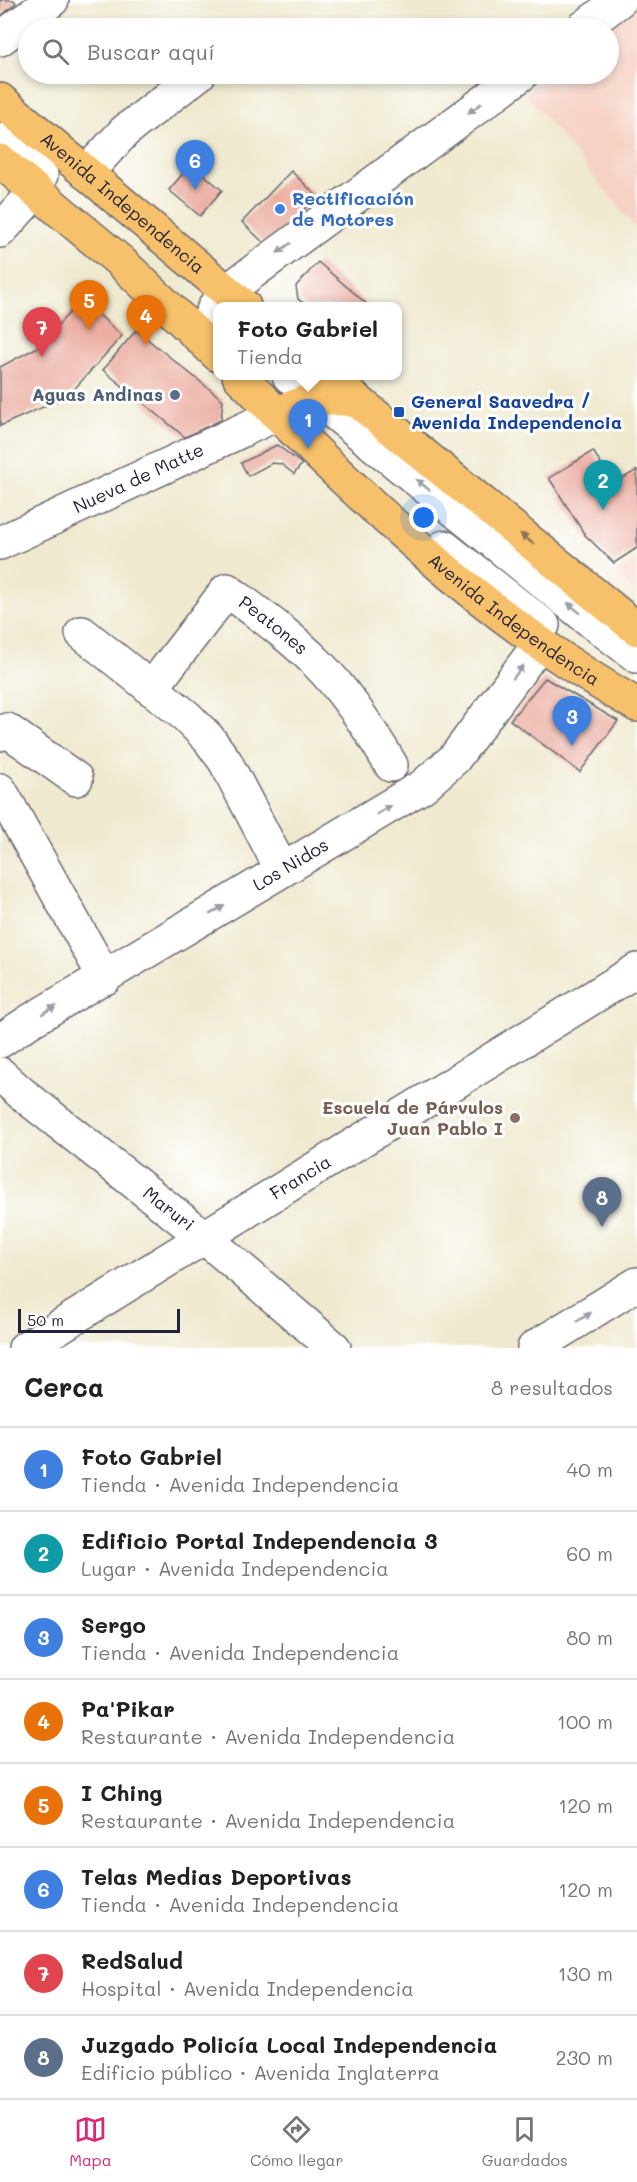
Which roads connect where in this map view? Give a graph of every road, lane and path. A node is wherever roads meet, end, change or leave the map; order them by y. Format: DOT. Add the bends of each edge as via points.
graph roads {
  1 [pos="620,0"];
  2 [pos="38,4"];
  3 [pos="23,18"];
  4 [pos="596,18"];
  5 [pos="18,22"];
  6 [pos="0,39"];
  7 [pos="187,84"];
  8 [pos="509,84"];
  9 [pos="0,100"];
  10 [pos="0,120"];
  11 [pos="0,140"];
  12 [pos="0,161"];
  13 [pos="86,173"];
  14 [pos="36,191"];
  15 [pos="0,231"];
  16 [pos="226,302"];
  17 [pos="213,318"];
  18 [pos="212,350"];
  19 [pos="244,380"];
  20 [pos="303,380"];
  21 [pos="322,387"];
  22 [pos="277,414"];
  23 [pos="0,543"];
  24 [pos="588,589"];
  25 [pos="637,629"];
  26 [pos="82,633"];
  27 [pos="637,640"];
  28 [pos="540,643"];
  29 [pos="637,656"];
  30 [pos="151,689"];
  31 [pos="637,689"];
  32 [pos="637,705"];
  33 [pos="0,734"];
  34 [pos="391,765"];
  35 [pos="76,779"];
  36 [pos="0,790"];
  37 [pos="282,870"];
  38 [pos="637,970"];
  39 [pos="105,978"];
  40 [pos="0,1041"];
  41 [pos="7,1091"];
  42 [pos="204,1238"];
  43 [pos="637,1284"];
  44 [pos="25,1348"];
  45 [pos="334,1348"];
  46 [pos="534,1348"];
  1 -- 4 [label="street"];
  2 -- 3 [label="street"];
  5 -- 6 [label="street"];
  7 -- 13 [label="street" via="125,131"];
  8 -- 16 [label="street, one-way"];
  9 -- 13 [label="main road, Avenida Independencia"];
  10 -- 16 [label="street" via="151,247"];
  11 -- 18 [label="street" via="156,276 189,314"];
  12 -- 14 [label="main road"];
  13 -- 16 [label="main road, Avenida Independencia"];
  14 -- 15 [label="street"];
  14 -- 18 [label="main road" via="121,262"];
  17 -- 18 [label="street" via="207,325"];
  19 -- 22 [label="main road, Avenida Independencia"];
  20 -- 21 [label="street"];
  21 -- 22 [label="main road"];
  24 -- 21 [label="main road, one-way" via="357,401"];
  29 -- 21 [label="street, one-way"];
  22 -- 23 [label="street, Nueva de Matte"];
  22 -- 28 [label="main road, Avenida Independencia" via="410,540"];
  22 -- 31 [label="street" via="314,433 470,569 579,652"];
  24 -- 25 [label="main road"];
  24 -- 27 [label="street"];
  26 -- 30 [label="street"];
  28 -- 32 [label="main road, Avenida Independencia"];
  37 -- 28 [label="street, Los Nidos, one-way" via="410,794 443,769"];
  30 -- 34 [label="street, Peatones" via="227,590 317,664 350,703"];
  30 -- 37 [label="street" via="192,721 216,747"];
  33 -- 35 [label="street" via="7,730"];
  36 -- 39 [label="street"];
  39 -- 37 [label="street, Los Nidos, one-way"];
  38 -- 42 [label="street, Francia"];
  40 -- 39 [label="street, Los Nidos, one-way"];
  41 -- 42 [label="street, Maruri"];
  42 -- 44 [label="street, Francia"];
  42 -- 45 [label="street, Maruri"];
  46 -- 43 [label="street, one-way"];
}
